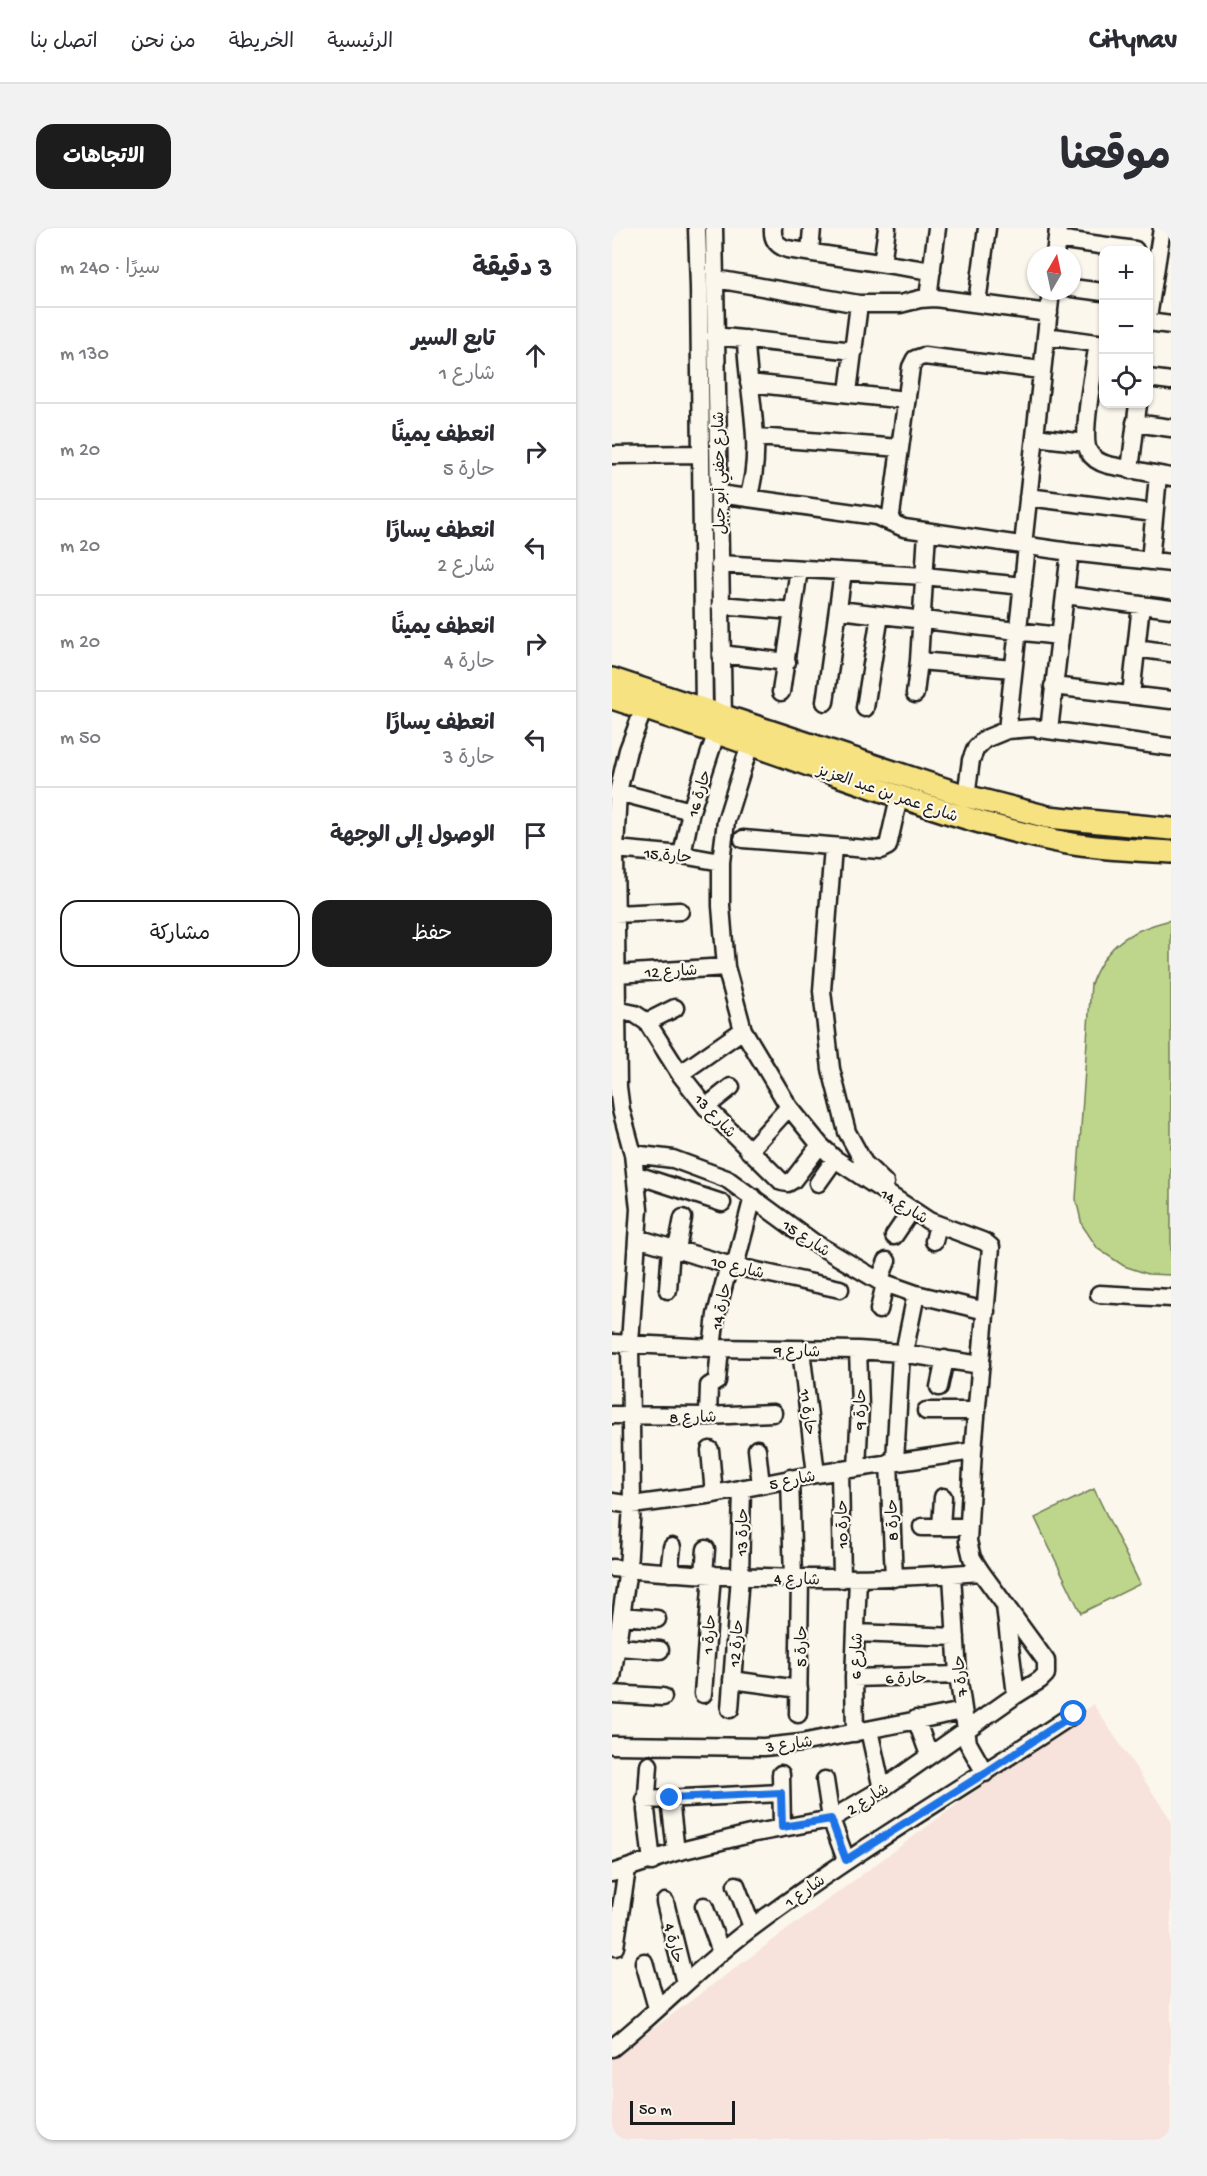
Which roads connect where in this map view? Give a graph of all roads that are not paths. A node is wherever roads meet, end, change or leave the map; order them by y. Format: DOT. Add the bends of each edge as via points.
graph roads {
  1 [pos="697,228"];
  2 [pos="714,228"];
  3 [pos="773,228"];
  4 [pos="812,228"];
  5 [pos="887,228"];
  6 [pos="937,228"];
  7 [pos="987,228"];
  8 [pos="1162,228"];
  9 [pos="1057,241"];
  10 [pos="1100,246"];
  11 [pos="810,252"];
  12 [pos="1154,253"];
  13 [pos="882,263"];
  14 [pos="932,271"];
  15 [pos="716,279"];
  16 [pos="1081,289"];
  17 [pos="1099,291"];
  18 [pos="928,298"];
  19 [pos="1050,300"];
  20 [pos="977,303"];
  21 [pos="860,304"];
  22 [pos="1049,313"];
  23 [pos="1153,321"];
  24 [pos="1171,325"];
  25 [pos="715,336"];
  26 [pos="1046,336"];
  27 [pos="746,339"];
  28 [pos="1099,344"];
  29 [pos="854,351"];
  30 [pos="1042,370"];
  31 [pos="1099,372"];
  32 [pos="1153,379"];
  33 [pos="1171,381"];
  34 [pos="749,383"];
  35 [pos="848,392"];
  36 [pos="906,400"];
  37 [pos="1137,408"];
  38 [pos="1135,423"];
  39 [pos="1171,428"];
  40 [pos="757,437"];
  41 [pos="1035,437"];
  42 [pos="1086,443"];
  43 [pos="900,448"];
  44 [pos="701,454"];
  45 [pos="612,455"];
  46 [pos="1130,470"];
  47 [pos="1164,476"];
  48 [pos="718,494"];
  49 [pos="748,498"];
  50 [pos="1028,498"];
  51 [pos="1154,513"];
  52 [pos="890,522"];
  53 [pos="927,532"];
  54 [pos="1025,546"];
  55 [pos="1070,552"];
  56 [pos="1150,561"];
  57 [pos="1171,563"];
  58 [pos="719,564"];
  59 [pos="799,568"];
  60 [pos="843,572"];
  61 [pos="924,576"];
  62 [pos="1023,586"];
  63 [pos="1065,595"];
  64 [pos="720,605"];
  65 [pos="1141,605"];
  66 [pos="1171,609"];
  67 [pos="839,610"];
  68 [pos="793,611"];
  69 [pos="880,615"];
  70 [pos="921,620"];
  71 [pos="1018,630"];
  72 [pos="1059,636"];
  73 [pos="1136,648"];
  74 [pos="1171,653"];
  75 [pos="721,654"];
  76 [pos="919,661"];
  77 [pos="787,662"];
  78 [pos="1013,669"];
  79 [pos="1053,686"];
  80 [pos="781,692"];
  81 [pos="915,694"];
  82 [pos="1131,695"];
  83 [pos="613,696"];
  84 [pos="1171,700"];
  85 [pos="825,702"];
  86 [pos="644,708"];
  87 [pos="865,708"];
  88 [pos="714,720"];
  89 [pos="1007,730"];
  90 [pos="1049,730"];
  91 [pos="750,744"];
  92 [pos="1171,747"];
  93 [pos="618,792"];
  94 [pos="966,796"];
  95 [pos="899,797"];
  96 [pos="691,811"];
  97 [pos="1171,829"];
  98 [pos="743,839"];
  99 [pos="833,847"];
  100 [pos="615,849"];
  101 [pos="1171,852"];
  102 [pos="682,855"];
  103 [pos="721,862"];
  104 [pos="680,911"];
  105 [pos="615,914"];
  106 [pos="726,967"];
  107 [pos="616,974"];
  108 [pos="675,1008"];
  109 [pos="616,1010"];
  110 [pos="647,1022"];
  111 [pos="743,1030"];
  112 [pos="680,1074"];
  113 [pos="731,1087"];
  114 [pos="706,1107"];
  115 [pos="789,1107"];
  116 [pos="820,1145"];
  117 [pos="749,1151"];
  118 [pos="633,1154"];
  119 [pos="835,1159"];
  120 [pos="637,1175"];
  121 [pos="818,1183"];
  122 [pos="890,1188"];
  123 [pos="753,1197"];
  124 [pos="722,1203"];
  125 [pos="910,1211"];
  126 [pos="683,1218"];
  127 [pos="894,1236"];
  128 [pos="637,1238"];
  129 [pos="674,1248"];
  130 [pos="887,1261"];
  131 [pos="732,1265"];
  132 [pos="882,1282"];
  133 [pos="840,1289"];
  134 [pos="668,1290"];
  135 [pos="916,1294"];
  136 [pos="1099,1294"];
  137 [pos="1171,1298"];
  138 [pos="879,1310"];
  139 [pos="986,1311"];
  140 [pos="612,1343"];
  141 [pos="630,1343"];
  142 [pos="716,1348"];
  143 [pos="801,1350"];
  144 [pos="858,1350"];
  145 [pos="903,1353"];
  146 [pos="945,1359"];
  147 [pos="981,1365"];
  148 [pos="939,1387"];
  149 [pos="926,1411"];
  150 [pos="977,1411"];
  151 [pos="773,1413"];
  152 [pos="612,1415"];
  153 [pos="708,1416"];
  154 [pos="631,1417"];
  155 [pos="757,1449"];
  156 [pos="710,1450"];
  157 [pos="973,1451"];
  158 [pos="892,1462"];
  159 [pos="848,1469"];
  160 [pos="816,1474"];
  161 [pos="790,1479"];
  162 [pos="761,1485"];
  163 [pos="742,1488"];
  164 [pos="714,1494"];
  165 [pos="943,1497"];
  166 [pos="612,1502"];
  167 [pos="632,1505"];
  168 [pos="922,1527"];
  169 [pos="941,1527"];
  170 [pos="968,1527"];
  171 [pos="672,1547"];
  172 [pos="706,1549"];
  173 [pos="620,1568"];
  174 [pos="981,1572"];
  175 [pos="669,1573"];
  176 [pos="708,1574"];
  177 [pos="952,1575"];
  178 [pos="740,1576"];
  179 [pos="797,1578"];
  180 [pos="894,1578"];
  181 [pos="850,1579"];
  182 [pos="1005,1605"];
  183 [pos="622,1616"];
  184 [pos="657,1619"];
  185 [pos="856,1633"];
  186 [pos="956,1637"];
  187 [pos="617,1647"];
  188 [pos="660,1650"];
  189 [pos="1046,1660"];
  190 [pos="958,1676"];
  191 [pos="612,1678"];
  192 [pos="854,1678"];
  193 [pos="732,1680"];
  194 [pos="799,1689"];
  195 [pos="612,1694"];
  196 [pos="704,1694"];
  197 [pos="1016,1695"];
  198 [pos="663,1697"];
  199 [pos="730,1709"];
  200 [pos="963,1711"];
  201 [pos="798,1714"];
  202 [pos="1074,1714"];
  203 [pos="916,1719"];
  204 [pos="862,1731"];
  205 [pos="966,1732"];
  206 [pos="612,1745"];
  207 [pos="929,1755"];
  208 [pos="649,1765"];
  209 [pos="985,1773"];
  210 [pos="781,1774"];
  211 [pos="825,1780"];
  212 [pos="882,1789"];
  213 [pos="781,1793"];
  214 [pos="670,1798"];
  215 [pos="645,1800"];
  216 [pos="831,1819"];
  217 [pos="782,1827"];
  218 [pos="676,1852"];
  219 [pos="846,1860"];
  220 [pos="652,1862"];
  221 [pos="620,1871"];
  222 [pos="736,1885"];
  223 [pos="665,1902"];
  224 [pos="704,1906"];
  225 [pos="752,1927"];
  226 [pos="615,1947"];
  227 [pos="722,1952"];
  228 [pos="644,1962"];
  229 [pos="685,1983"];
  230 [pos="657,2008"];
  231 [pos="612,2048"];
  1 -- 44 [label="street, شارع حفني أبو جبل"];
  2 -- 15 [label="street, شارع حفني أبو جبل"];
  3 -- 11 [label="street" via="772,235 780,246"];
  4 -- 11 [label="street"];
  5 -- 13 [label="street"];
  6 -- 14 [label="street"];
  7 -- 20 [label="street"];
  8 -- 12 [label="street"];
  9 -- 10 [label="street"];
  11 -- 13 [label="street"];
  13 -- 14 [label="street"];
  14 -- 18 [label="street"];
  15 -- 21 [label="street"];
  15 -- 25 [label="street, شارع حفني أبو جبل"];
  16 -- 17 [label="street"];
  18 -- 20 [label="street"];
  18 -- 21 [label="street" via="900,304"];
  19 -- 22 [label="street"];
  20 -- 22 [label="street"];
  21 -- 29 [label="street"];
  22 -- 26 [label="street"];
  23 -- 24 [label="street"];
  25 -- 27 [label="street"];
  25 -- 48 [label="street, شارع حفني أبو جبل"];
  26 -- 28 [label="street"];
  26 -- 30 [label="street"];
  27 -- 29 [label="street"];
  27 -- 34 [label="street"];
  29 -- 35 [label="street"];
  30 -- 36 [label="street" via="919,357 911,367"];
  30 -- 41 [label="street"];
  31 -- 42 [label="street"];
  32 -- 33 [label="street"];
  34 -- 35 [label="street"];
  34 -- 40 [label="street"];
  35 -- 36 [label="street"];
  36 -- 43 [label="street"];
  37 -- 38 [label="street"];
  38 -- 39 [label="street"];
  38 -- 46 [label="street"];
  40 -- 43 [label="street"];
  40 -- 49 [label="street" via="756,467"];
  41 -- 42 [label="street"];
  41 -- 50 [label="street"];
  42 -- 46 [label="street" via="1101,463"];
  43 -- 52 [label="street"];
  44 -- 45 [label="street"];
  44 -- 88 [label="street, شارع حفني أبو جبل"];
  46 -- 47 [label="street"];
  47 -- 51 [label="street"];
  48 -- 49 [label="street"];
  48 -- 58 [label="street, شارع حفني أبو جبل"];
  49 -- 52 [label="street" via="876,516"];
  50 -- 51 [label="street"];
  50 -- 54 [label="street"];
  51 -- 56 [label="street"];
  52 -- 53 [label="street"];
  53 -- 54 [label="street"];
  53 -- 61 [label="street"];
  54 -- 55 [label="street"];
  54 -- 62 [label="street"];
  55 -- 56 [label="street"];
  55 -- 63 [label="street"];
  56 -- 57 [label="street"];
  58 -- 59 [label="street"];
  58 -- 64 [label="street, شارع حفني أبو جبل"];
  59 -- 60 [label="street"];
  59 -- 68 [label="street"];
  60 -- 61 [label="street"];
  60 -- 67 [label="street"];
  61 -- 62 [label="street"];
  61 -- 70 [label="street"];
  62 -- 71 [label="street"];
  63 -- 65 [label="street"];
  63 -- 72 [label="street"];
  64 -- 68 [label="street"];
  64 -- 75 [label="street, شارع حفني أبو جبل"];
  65 -- 66 [label="street"];
  65 -- 73 [label="street"];
  67 -- 69 [label="street"];
  67 -- 85 [label="street"];
  68 -- 77 [label="street"];
  69 -- 70 [label="street"];
  69 -- 87 [label="street"];
  70 -- 71 [label="street"];
  70 -- 76 [label="street"];
  71 -- 72 [label="street"];
  71 -- 78 [label="street"];
  72 -- 79 [label="street"];
  73 -- 74 [label="street"];
  73 -- 82 [label="street"];
  75 -- 77 [label="street"];
  75 -- 88 [label="street, شارع حفني أبو جبل"];
  76 -- 78 [label="street"];
  76 -- 81 [label="street"];
  77 -- 80 [label="street"];
  78 -- 89 [label="street"];
  79 -- 82 [label="street"];
  79 -- 90 [label="street"];
  82 -- 84 [label="street"];
  83 -- 86 [label="main road, شارع عمر بن عبد العزيز"];
  83 -- 88 [label="main road, شارع عمر بن عبد العزيز"];
  86 -- 88 [label="main road, شارع عمر بن عبد العزيز"];
  86 -- 93 [label="street"];
  88 -- 91 [label="main road, شارع عمر بن عبد العزيز"];
  88 -- 94 [label="main road, شارع عمر بن عبد العزيز"];
  88 -- 96 [label="street, حارة 16"];
  89 -- 90 [label="street"];
  89 -- 94 [label="street" via="985,739 976,748"];
  90 -- 92 [label="street"];
  91 -- 95 [label="main road, شارع عمر بن عبد العزيز"];
  91 -- 103 [label="street, شارع 14" via="726,820"];
  93 -- 96 [label="street"];
  93 -- 100 [label="street"];
  94 -- 97 [label="main road, شارع عمر بن عبد العزيز" via="1048,817"];
  95 -- 99 [label="street" via="888,846 876,851"];
  95 -- 101 [label="main road, شارع عمر بن عبد العزيز" via="978,822 1069,843"];
  96 -- 102 [label="street, حارة 16"];
  98 -- 99 [label="street"];
  99 -- 122 [label="street" via="822,991 831,1069 847,1132 864,1163"];
  100 -- 102 [label="street, حارة 15"];
  100 -- 105 [label="street"];
  102 -- 103 [label="street, حارة 15"];
  103 -- 106 [label="street, شارع 14"];
  104 -- 105 [label="street"];
  105 -- 107 [label="street"];
  106 -- 107 [label="street, شارع 12"];
  106 -- 111 [label="street, شارع 14"];
  107 -- 109 [label="street"];
  108 -- 110 [label="street"];
  109 -- 110 [label="street"];
  109 -- 118 [label="street" via="618,1087"];
  110 -- 112 [label="street, شارع 13"];
  111 -- 112 [label="street"];
  111 -- 115 [label="street, شارع 14"];
  112 -- 114 [label="street, شارع 13"];
  113 -- 114 [label="street"];
  114 -- 117 [label="street, شارع 13"];
  115 -- 116 [label="street, شارع 14"];
  115 -- 117 [label="street"];
  116 -- 117 [label="street, شارع 13" via="788,1182 777,1179"];
  116 -- 119 [label="street, شارع 14"];
  118 -- 120 [label="street"];
  118 -- 123 [label="street, شارع 15" via="673,1159 701,1169 727,1179"];
  119 -- 121 [label="street"];
  119 -- 125 [label="street, شارع 14"];
  120 -- 124 [label="street"];
  120 -- 128 [label="street"];
  123 -- 131 [label="street, حارة 14"];
  123 -- 132 [label="street, شارع 15" via="813,1242"];
  125 -- 127 [label="street"];
  125 -- 139 [label="street, شارع 14" via="936,1233 989,1244"];
  126 -- 129 [label="street"];
  128 -- 129 [label="street, شارع 10"];
  128 -- 141 [label="street"];
  129 -- 131 [label="street, شارع 10"];
  129 -- 134 [label="street"];
  130 -- 132 [label="street"];
  131 -- 133 [label="street, شارع 10"];
  131 -- 142 [label="street, حارة 14" via="716,1315"];
  132 -- 135 [label="street, شارع 15"];
  132 -- 138 [label="street"];
  135 -- 139 [label="street, شارع 15"];
  135 -- 145 [label="street"];
  136 -- 137 [label="street"];
  139 -- 147 [label="street, شارع 14"];
  140 -- 141 [label="street, شارع 9"];
  141 -- 142 [label="street, شارع 9"];
  141 -- 154 [label="street"];
  142 -- 143 [label="street, شارع 9"];
  142 -- 153 [label="street, حارة 14" via="717,1381 709,1386"];
  143 -- 144 [label="street, شارع 9"];
  143 -- 160 [label="street, حارة 11"];
  144 -- 145 [label="street, شارع 9"];
  144 -- 159 [label="street, حارة 9" via="860,1407"];
  145 -- 146 [label="street, شارع 9"];
  145 -- 158 [label="street"];
  146 -- 147 [label="street, شارع 9"];
  146 -- 148 [label="street"];
  147 -- 150 [label="street, شارع 14"];
  149 -- 150 [label="street"];
  150 -- 157 [label="street, شارع 14"];
  151 -- 153 [label="street, شارع 8"];
  152 -- 154 [label="street, شارع 8"];
  153 -- 154 [label="street, شارع 8"];
  154 -- 167 [label="street"];
  155 -- 162 [label="street"];
  156 -- 164 [label="street"];
  157 -- 158 [label="street, شارع 5"];
  157 -- 170 [label="street, شارع 14"];
  158 -- 159 [label="street, شارع 5"];
  158 -- 180 [label="street, حارة 8"];
  159 -- 160 [label="street, شارع 5"];
  159 -- 181 [label="street, حارة 10"];
  160 -- 161 [label="street, شارع 5"];
  161 -- 162 [label="street, شارع 5"];
  161 -- 179 [label="street"];
  162 -- 163 [label="street, شارع 5"];
  163 -- 164 [label="street, شارع 5"];
  163 -- 178 [label="street, حارة 13"];
  164 -- 167 [label="street, شارع 5"];
  165 -- 169 [label="street"];
  166 -- 167 [label="street, شارع 5"];
  167 -- 173 [label="street"];
  168 -- 169 [label="street"];
  169 -- 170 [label="street"];
  170 -- 174 [label="street, شارع 14" via="969,1551"];
  171 -- 175 [label="street"];
  172 -- 176 [label="street, حارة 1"];
  173 -- 175 [label="street, شارع 4"];
  173 -- 183 [label="street"];
  174 -- 177 [label="street, شارع 4"];
  174 -- 182 [label="street, شارع 14"];
  175 -- 176 [label="street, شارع 4"];
  176 -- 178 [label="street, شارع 4"];
  176 -- 196 [label="street, حارة 1"];
  177 -- 180 [label="street, شارع 4"];
  177 -- 186 [label="street, حارة 7"];
  178 -- 179 [label="street, شارع 4"];
  178 -- 193 [label="street, حارة 12"];
  179 -- 181 [label="street, شارع 4"];
  179 -- 194 [label="street, حارة 5"];
  180 -- 181 [label="street, شارع 4"];
  181 -- 185 [label="street, شارع 6"];
  182 -- 189 [label="street, شارع 14"];
  182 -- 197 [label="street"];
  183 -- 184 [label="street"];
  183 -- 187 [label="street"];
  185 -- 186 [label="street"];
  185 -- 192 [label="street, شارع 6"];
  186 -- 190 [label="street, حارة 7"];
  187 -- 188 [label="street"];
  187 -- 191 [label="street"];
  189 -- 197 [label="street, شارع 2" via="1046,1674"];
  190 -- 192 [label="street, حارة 6"];
  190 -- 200 [label="street, حارة 7"];
  192 -- 204 [label="street, شارع 6"];
  193 -- 194 [label="street"];
  193 -- 199 [label="street, حارة 12"];
  194 -- 201 [label="street, حارة 5"];
  195 -- 198 [label="street"];
  197 -- 205 [label="street, شارع 2"];
  200 -- 203 [label="street, شارع 3"];
  200 -- 205 [label="street, حارة 7"];
  202 -- 209 [label="street, شارع 1"];
  203 -- 204 [label="street, شارع 3"];
  203 -- 207 [label="street"];
  204 -- 206 [label="street, شارع 3" via="764,1747"];
  204 -- 212 [label="street"];
  205 -- 207 [label="street, شارع 2"];
  205 -- 209 [label="street, حارة 7"];
  207 -- 212 [label="street, شارع 2"];
  208 -- 215 [label="street"];
  209 -- 219 [label="street, شارع 1"];
  210 -- 213 [label="street"];
  211 -- 216 [label="street"];
  212 -- 216 [label="street, شارع 2"];
  213 -- 214 [label="street"];
  213 -- 217 [label="street"];
  214 -- 215 [label="street"];
  214 -- 218 [label="street"];
  215 -- 220 [label="street"];
  216 -- 217 [label="street, شارع 2"];
  216 -- 219 [label="street"];
  217 -- 218 [label="street, شارع 2"];
  218 -- 220 [label="street, شارع 2"];
  219 -- 225 [label="street, شارع 1"];
  220 -- 221 [label="street, شارع 2"];
  221 -- 226 [label="street"];
  222 -- 225 [label="street"];
  223 -- 229 [label="street, حارة 4"];
  224 -- 227 [label="street"];
  225 -- 227 [label="street, شارع 1"];
  227 -- 229 [label="street, شارع 1"];
  228 -- 230 [label="street"];
  229 -- 230 [label="street, شارع 1"];
  230 -- 231 [label="street, شارع 1"];
}
